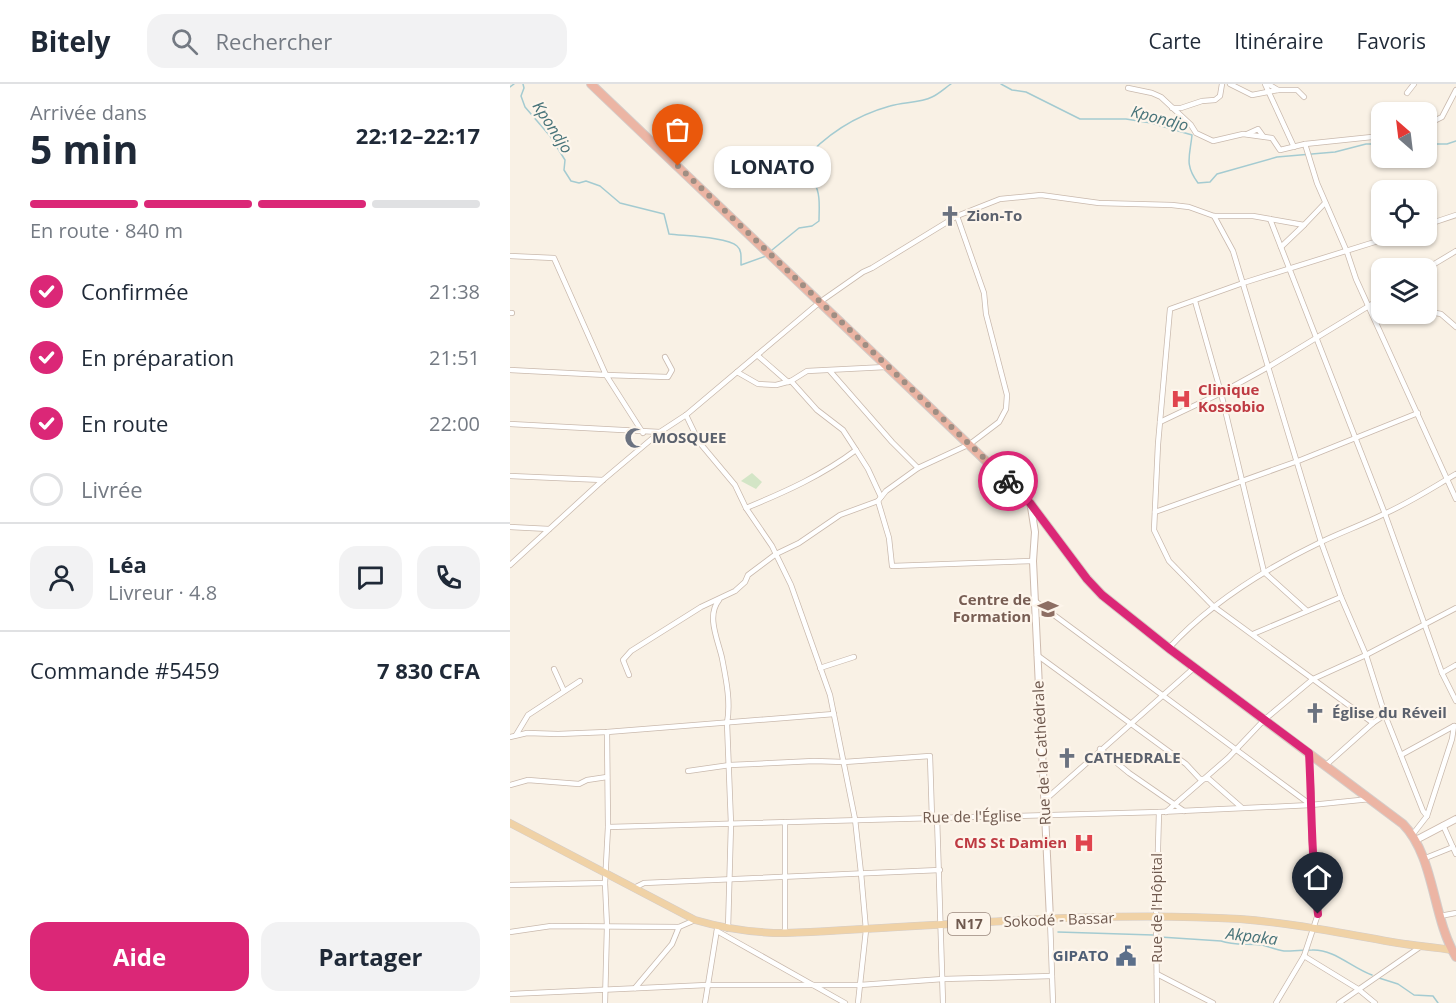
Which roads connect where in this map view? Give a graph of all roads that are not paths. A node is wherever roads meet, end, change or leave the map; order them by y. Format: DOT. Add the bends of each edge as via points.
graph roads {
  1 [pos="591,84"];
  2 [pos="1222,84"];
  3 [pos="1230,84"];
  4 [pos="1267,84"];
  5 [pos="1414,84"];
  6 [pos="1128,88"];
  7 [pos="1278,90"];
  8 [pos="1456,90"];
  9 [pos="1270,93"];
  10 [pos="1407,93"];
  11 [pos="1304,97"];
  12 [pos="1172,108"];
  13 [pos="1437,120"];
  14 [pos="1371,137"];
  15 [pos="1306,146"];
  16 [pos="1294,147"];
  17 [pos="1325,203"];
  18 [pos="1456,214"];
  19 [pos="957,216"];
  20 [pos="1214,216"];
  21 [pos="1270,219"];
  22 [pos="1437,221"];
  23 [pos="1304,225"];
  24 [pos="1371,244"];
  25 [pos="1281,248"];
  26 [pos="1456,251"];
  27 [pos="1347,252"];
  28 [pos="510,256"];
  29 [pos="1437,262"];
  30 [pos="1289,270"];
  31 [pos="1243,284"];
  32 [pos="1195,301"];
  33 [pos="820,302"];
  34 [pos="1371,304"];
  35 [pos="1368,306"];
  36 [pos="1437,313"];
  37 [pos="1456,327"];
  38 [pos="1316,339"];
  39 [pos="757,355"];
  40 [pos="665,357"];
  41 [pos="1270,366"];
  42 [pos="887,367"];
  43 [pos="510,370"];
  44 [pos="831,371"];
  45 [pos="737,372"];
  46 [pos="606,375"];
  47 [pos="789,382"];
  48 [pos="1221,393"];
  49 [pos="1418,414"];
  50 [pos="686,416"];
  51 [pos="1160,422"];
  52 [pos="510,424"];
  53 [pos="660,432"];
  54 [pos="643,433"];
  55 [pos="1354,438"];
  56 [pos="970,444"];
  57 [pos="856,450"];
  58 [pos="1298,461"];
  59 [pos="918,468"];
  60 [pos="1456,474"];
  61 [pos="510,476"];
  62 [pos="603,480"];
  63 [pos="1243,480"];
  64 [pos="1446,480"];
  65 [pos="879,499"];
  66 [pos="1456,499"];
  67 [pos="1030,503"];
  68 [pos="747,508"];
  69 [pos="1155,512"];
  70 [pos="1385,514"];
  71 [pos="510,527"];
  72 [pos="549,529"];
  73 [pos="1321,542"];
  74 [pos="776,554"];
  75 [pos="1033,561"];
  76 [pos="510,565"];
  77 [pos="1264,572"];
  78 [pos="721,597"];
  79 [pos="1341,597"];
  80 [pos="1035,601"];
  81 [pos="1213,606"];
  82 [pos="698,608"];
  83 [pos="1456,608"];
  84 [pos="1306,610"];
  85 [pos="713,615"];
  86 [pos="1425,624"];
  87 [pos="1253,634"];
  88 [pos="1168,648"];
  89 [pos="1037,655"];
  90 [pos="1366,655"];
  91 [pos="854,657"];
  92 [pos="1456,665"];
  93 [pos="1195,667"];
  94 [pos="820,668"];
  95 [pos="554,669"];
  96 [pos="1442,673"];
  97 [pos="629,675"];
  98 [pos="1313,679"];
  99 [pos="580,681"];
  100 [pos="564,692"];
  101 [pos="1162,695"];
  102 [pos="1456,701"];
  103 [pos="834,714"];
  104 [pos="1385,715"];
  105 [pos="1264,720"];
  106 [pos="727,723"];
  107 [pos="1372,723"];
  108 [pos="1129,724"];
  109 [pos="1455,725"];
  110 [pos="607,732"];
  111 [pos="516,735"];
  112 [pos="510,737"];
  113 [pos="1100,749"];
  114 [pos="1237,749"];
  115 [pos="1309,753"];
  116 [pos="1401,755"];
  117 [pos="844,762"];
  118 [pos="730,765"];
  119 [pos="1326,765"];
  120 [pos="688,771"];
  121 [pos="607,777"];
  122 [pos="1204,779"];
  123 [pos="510,785"];
  124 [pos="1373,799"];
  125 [pos="1044,800"];
  126 [pos="1174,804"];
  127 [pos="1311,805"];
  128 [pos="1241,807"];
  129 [pos="1184,811"];
  130 [pos="1159,812"];
  131 [pos="1166,812"];
  132 [pos="1046,815"];
  133 [pos="1427,816"];
  134 [pos="935,818"];
  135 [pos="855,819"];
  136 [pos="1456,819"];
  137 [pos="785,822"];
  138 [pos="510,823"];
  139 [pos="732,824"];
  140 [pos="1443,825"];
  141 [pos="608,827"];
  142 [pos="1414,837"];
  143 [pos="1453,847"];
  144 [pos="1456,854"];
  145 [pos="1424,859"];
  146 [pos="940,870"];
  147 [pos="605,873"];
  148 [pos="861,873"];
  149 [pos="785,877"];
  150 [pos="729,880"];
  151 [pos="605,883"];
  152 [pos="510,885"];
  153 [pos="634,888"];
  154 [pos="1456,913"];
  155 [pos="1440,916"];
  156 [pos="1156,917"];
  157 [pos="1050,919"];
  158 [pos="696,920"];
  159 [pos="607,926"];
  160 [pos="940,926"];
  161 [pos="679,927"];
  162 [pos="717,928"];
  163 [pos="1314,928"];
  164 [pos="728,929"];
  165 [pos="866,930"];
  166 [pos="510,932"];
  167 [pos="785,933"];
  168 [pos="1420,947"];
  169 [pos="1455,953"];
  170 [pos="1304,954"];
  171 [pos="1156,974"];
  172 [pos="1052,976"];
  173 [pos="943,979"];
  174 [pos="707,985"];
  175 [pos="812,985"];
  176 [pos="860,986"];
  177 [pos="635,988"];
  178 [pos="606,989"];
  179 [pos="1358,989"];
  180 [pos="510,994"];
  181 [pos="605,1003"];
  182 [pos="705,1003"];
  183 [pos="845,1003"];
  184 [pos="858,1003"];
  185 [pos="943,1003"];
  186 [pos="1053,1003"];
  187 [pos="1158,1003"];
  188 [pos="1213,1003"];
  189 [pos="1276,1003"];
  190 [pos="1339,1003"];
  191 [pos="1375,1003"];
  1 -- 33 [label="highway"];
  2 -- 12 [label="street" via="1215,100"];
  3 -- 9 [label="street" via="1252,95"];
  4 -- 7 [label="street"];
  4 -- 9 [label="street"];
  5 -- 10 [label="street"];
  6 -- 12 [label="street" via="1161,97"];
  7 -- 9 [label="street"];
  7 -- 11 [label="street" via="1297,90"];
  8 -- 13 [label="street"];
  9 -- 16 [label="street"];
  12 -- 16 [label="street" via="1196,133 1213,141 1247,134 1272,138 1280,150"];
  14 -- 15 [label="street"];
  15 -- 16 [label="street"];
  15 -- 17 [label="street"];
  17 -- 23 [label="street"];
  17 -- 27 [label="street"];
  18 -- 22 [label="street"];
  19 -- 20 [label="street" via="1000,199 1041,195 1099,203 1189,207"];
  19 -- 33 [label="street" via="862,272"];
  19 -- 56 [label="street" via="984,293 1007,395 1006,409 999,422"];
  20 -- 21 [label="street"];
  20 -- 31 [label="street" via="1233,251"];
  21 -- 23 [label="street"];
  21 -- 25 [label="street"];
  23 -- 25 [label="street"];
  24 -- 27 [label="street"];
  25 -- 30 [label="street"];
  26 -- 29 [label="street"];
  27 -- 30 [label="street"];
  27 -- 35 [label="street"];
  28 -- 46 [label="street" via="554,258"];
  30 -- 31 [label="street"];
  30 -- 38 [label="street"];
  31 -- 32 [label="street"];
  31 -- 41 [label="street"];
  32 -- 48 [label="street"];
  32 -- 51 [label="street" via="1170,309"];
  33 -- 39 [label="street"];
  33 -- 42 [label="highway"];
  34 -- 35 [label="street"];
  35 -- 38 [label="street"];
  35 -- 49 [label="street"];
  36 -- 37 [label="street"];
  38 -- 41 [label="street"];
  38 -- 55 [label="street"];
  39 -- 45 [label="street"];
  39 -- 47 [label="street"];
  40 -- 46 [label="street" via="672,370 668,376"];
  41 -- 48 [label="street"];
  41 -- 58 [label="street"];
  42 -- 44 [label="street"];
  42 -- 56 [label="highway"];
  43 -- 46 [label="street"];
  44 -- 47 [label="street" via="807,371"];
  44 -- 59 [label="street"];
  45 -- 47 [label="street" via="758,384"];
  45 -- 50 [label="street"];
  46 -- 54 [label="street"];
  47 -- 57 [label="street" via="843,430"];
  48 -- 51 [label="street"];
  48 -- 63 [label="street"];
  49 -- 55 [label="street"];
  49 -- 64 [label="street"];
  50 -- 53 [label="street"];
  50 -- 68 [label="street" via="699,442 735,485"];
  51 -- 69 [label="street"];
  52 -- 54 [label="street"];
  53 -- 54 [label="street"];
  53 -- 62 [label="street"];
  55 -- 58 [label="street"];
  55 -- 70 [label="street"];
  56 -- 59 [label="street"];
  56 -- 67 [label="highway"];
  57 -- 65 [label="street"];
  57 -- 68 [label="street" via="836,465"];
  58 -- 63 [label="street"];
  58 -- 73 [label="street"];
  59 -- 65 [label="street"];
  60 -- 64 [label="street"];
  61 -- 62 [label="street"];
  62 -- 72 [label="street"];
  63 -- 69 [label="street"];
  63 -- 77 [label="street"];
  64 -- 66 [label="street"];
  64 -- 70 [label="street"];
  65 -- 74 [label="street" via="840,515"];
  65 -- 75 [label="street" via="892,566"];
  67 -- 75 [label="street, Rue de la Cathédrale" via="1035,532"];
  67 -- 88 [label="highway" via="1095,588"];
  68 -- 74 [label="street"];
  69 -- 81 [label="street" via="1154,530 1169,561"];
  70 -- 73 [label="street"];
  70 -- 86 [label="street"];
  71 -- 72 [label="street"];
  72 -- 76 [label="street"];
  73 -- 77 [label="street"];
  73 -- 79 [label="street"];
  74 -- 78 [label="street" via="748,575 735,591"];
  74 -- 94 [label="street"];
  75 -- 80 [label="street, Rue de la Cathédrale"];
  77 -- 81 [label="street"];
  77 -- 84 [label="street"];
  78 -- 82 [label="street"];
  78 -- 85 [label="street"];
  79 -- 84 [label="street"];
  79 -- 90 [label="street"];
  80 -- 89 [label="street, Rue de la Cathédrale"];
  80 -- 101 [label="street"];
  81 -- 87 [label="street"];
  81 -- 88 [label="street"];
  82 -- 85 [label="street"];
  82 -- 97 [label="street" via="625,656 623,664"];
  83 -- 86 [label="street"];
  84 -- 87 [label="street"];
  85 -- 106 [label="street" via="730,708"];
  86 -- 90 [label="street"];
  86 -- 96 [label="street"];
  87 -- 98 [label="street"];
  88 -- 93 [label="highway"];
  89 -- 108 [label="street"];
  89 -- 125 [label="street, Rue de la Cathédrale"];
  90 -- 98 [label="street"];
  90 -- 104 [label="street"];
  91 -- 94 [label="street"];
  92 -- 96 [label="street"];
  93 -- 101 [label="street"];
  93 -- 105 [label="highway"];
  94 -- 103 [label="street"];
  95 -- 100 [label="street"];
  96 -- 102 [label="street"];
  98 -- 105 [label="street"];
  98 -- 107 [label="street"];
  99 -- 100 [label="street"];
  100 -- 111 [label="street" via="528,716"];
  101 -- 108 [label="street"];
  101 -- 114 [label="street"];
  103 -- 106 [label="street"];
  103 -- 117 [label="street"];
  104 -- 107 [label="street"];
  104 -- 116 [label="street"];
  105 -- 114 [label="street"];
  105 -- 115 [label="highway"];
  106 -- 110 [label="street"];
  106 -- 118 [label="street"];
  107 -- 119 [label="street"];
  108 -- 113 [label="street"];
  108 -- 122 [label="street"];
  109 -- 116 [label="street"];
  109 -- 133 [label="street"];
  110 -- 111 [label="street"];
  110 -- 121 [label="street"];
  111 -- 112 [label="street"];
  113 -- 125 [label="street"];
  113 -- 126 [label="street"];
  114 -- 122 [label="street"];
  114 -- 127 [label="street"];
  115 -- 119 [label="highway"];
  115 -- 127 [label="street"];
  116 -- 133 [label="street"];
  117 -- 118 [label="street"];
  117 -- 134 [label="street" via="930,756"];
  117 -- 135 [label="street"];
  118 -- 120 [label="street"];
  118 -- 139 [label="street"];
  119 -- 124 [label="highway"];
  121 -- 123 [label="street" via="579,784 528,780"];
  121 -- 141 [label="street"];
  122 -- 126 [label="street"];
  122 -- 128 [label="street" via="1209,779"];
  124 -- 127 [label="street, Rue de l'Église"];
  124 -- 142 [label="highway" via="1398,818"];
  125 -- 132 [label="street, Rue de la Cathédrale"];
  126 -- 129 [label="street"];
  126 -- 131 [label="street"];
  127 -- 128 [label="street, Rue de l'Église"];
  127 -- 163 [label="street" via="1318,914"];
  128 -- 129 [label="street, Rue de l'Église"];
  129 -- 131 [label="street, Rue de l'Église"];
  130 -- 131 [label="street, Rue de l'Église"];
  130 -- 132 [label="street, Rue de l'Église"];
  130 -- 156 [label="street, Rue de l'Hôpital"];
  132 -- 134 [label="street, Rue de l'Église"];
  132 -- 157 [label="street, Rue de la Cathédrale"];
  133 -- 142 [label="street"];
  134 -- 135 [label="street, Rue de l'Église"];
  134 -- 146 [label="street"];
  135 -- 137 [label="street, Rue de l'Église"];
  135 -- 148 [label="street"];
  136 -- 140 [label="street"];
  137 -- 139 [label="street, Rue de l'Église"];
  137 -- 149 [label="street"];
  138 -- 147 [label="main road, Sokodé - Bassar / N17"];
  139 -- 141 [label="street, Rue de l'Église"];
  139 -- 150 [label="street"];
  140 -- 142 [label="street"];
  140 -- 143 [label="street"];
  141 -- 147 [label="street"];
  142 -- 145 [label="highway"];
  143 -- 144 [label="street"];
  143 -- 145 [label="street"];
  145 -- 155 [label="highway"];
  146 -- 148 [label="street"];
  146 -- 160 [label="street"];
  147 -- 151 [label="street"];
  147 -- 153 [label="main road, Sokodé - Bassar / N17"];
  148 -- 149 [label="street"];
  148 -- 165 [label="street"];
  149 -- 150 [label="street"];
  149 -- 167 [label="street"];
  150 -- 153 [label="street" via="644,883"];
  150 -- 164 [label="street"];
  151 -- 152 [label="street"];
  151 -- 159 [label="street"];
  153 -- 158 [label="main road, Sokodé - Bassar / N17"];
  154 -- 155 [label="street"];
  155 -- 169 [label="highway"];
  156 -- 157 [label="main road, Sokodé - Bassar / N17"];
  156 -- 163 [label="main road, Sokodé - Bassar / N17" via="1238,919"];
  156 -- 171 [label="street, Rue de l'Hôpital"];
  157 -- 160 [label="main road, Sokodé - Bassar / N17"];
  157 -- 172 [label="street, Rue de la Cathédrale"];
  158 -- 161 [label="street"];
  158 -- 162 [label="main road, Sokodé - Bassar / N17"];
  159 -- 161 [label="street"];
  159 -- 166 [label="street" via="551,926"];
  159 -- 178 [label="street"];
  160 -- 165 [label="main road, Sokodé - Bassar / N17"];
  160 -- 173 [label="street"];
  161 -- 177 [label="street" via="672,944"];
  162 -- 164 [label="main road, Sokodé - Bassar / N17"];
  162 -- 174 [label="street"];
  162 -- 175 [label="street"];
  163 -- 168 [label="main road, Sokodé - Bassar / N17"];
  163 -- 170 [label="street"];
  164 -- 167 [label="main road, Sokodé - Bassar / N17"];
  165 -- 167 [label="main road, Sokodé - Bassar / N17"];
  165 -- 176 [label="street"];
  168 -- 169 [label="main road, Sokodé - Bassar / N17"];
  168 -- 179 [label="street"];
  170 -- 179 [label="street"];
  170 -- 189 [label="street"];
  171 -- 187 [label="street, Rue de l'Hôpital"];
  171 -- 188 [label="street"];
  172 -- 173 [label="street"];
  172 -- 186 [label="street, Rue de la Cathédrale"];
  173 -- 176 [label="street"];
  173 -- 185 [label="street"];
  174 -- 175 [label="street"];
  174 -- 177 [label="street"];
  174 -- 182 [label="street"];
  175 -- 176 [label="street"];
  175 -- 183 [label="street"];
  176 -- 184 [label="street"];
  177 -- 178 [label="street"];
  178 -- 180 [label="street"];
  178 -- 181 [label="street"];
  179 -- 190 [label="street"];
  179 -- 191 [label="street"];
}
